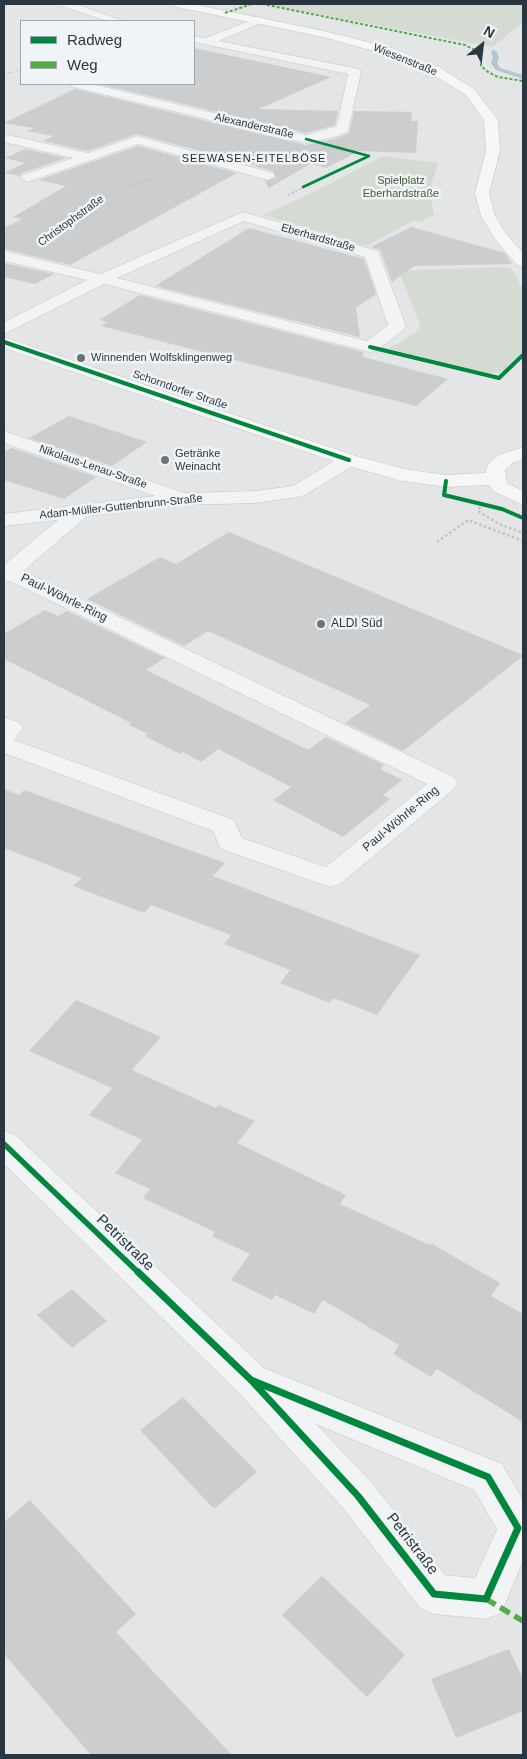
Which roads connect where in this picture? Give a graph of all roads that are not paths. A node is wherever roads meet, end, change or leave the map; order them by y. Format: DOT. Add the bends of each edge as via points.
graph roads {
  1 [pos="65,4"];
  2 [pos="177,4"];
  3 [pos="115,20"];
  4 [pos="259,20"];
  5 [pos="200,40"];
  6 [pos="81,85"];
  7 [pos="4,138"];
  8 [pos="85,156"];
  9 [pos="268,176"];
  10 [pos="28,178"];
  11 [pos="11,258"];
  12 [pos="523,262"];
  13 [pos="102,279"];
  14 [pos="4,329"];
  15 [pos="4,342"];
  16 [pos="4,437"];
  17 [pos="523,453"];
  18 [pos="349,460"];
  19 [pos="494,479"];
  20 [pos="181,498"];
  21 [pos="523,499"];
  22 [pos="81,511"];
  23 [pos="4,520"];
  24 [pos="6,574"];
  25 [pos="4,724"];
  26 [pos="4,737"];
  27 [pos="4,745"];
  28 [pos="4,1144"];
  29 [pos="251,1380"];
  1 -- 3 [label="street"];
  2 -- 4 [label="street, Wiesenstraße"];
  4 -- 5 [label="street, Alexanderstraße"];
  4 -- 12 [label="street, Wiesenstraße" via="388,51 435,70 470,92 491,120 493,151 482,193 488,216 500,236"];
  5 -- 6 [label="street, Alexanderstraße" via="355,72 343,128 306,139"];
  7 -- 8 [label="street"];
  8 -- 9 [label="street" via="137,140"];
  8 -- 10 [label="street"];
  11 -- 13 [label="street, Christophstraße"];
  13 -- 13 [label="street, Eberhardstraße" via="243,216 372,254 397,326 370,347"];
  13 -- 14 [label="street, Eberhardstraße"];
  15 -- 18 [label="street, Schorndorfer Straße"];
  16 -- 20 [label="street, Nikolaus-Lenau-Straße"];
  17 -- 19 [label="street" via="506,459 495,468"];
  18 -- 19 [label="street, Schorndorfer Straße" via="402,475"];
  18 -- 20 [label="street, Adam-Müller-Guttenbrunn-Straße" via="298,490 255,497"];
  19 -- 21 [label="street"];
  20 -- 22 [label="street, Adam-Müller-Guttenbrunn-Straße"];
  22 -- 23 [label="street, Adam-Müller-Guttenbrunn-Straße"];
  22 -- 24 [label="street, Paul-Wöhrle-Ring"];
  24 -- 27 [label="street, Paul-Wöhrle-Ring" via="445,784 330,878 230,842 225,826"];
  25 -- 26 [label="street" via="11,728"];
  28 -- 29 [label="street, Petristraße"];
  29 -- 29 [label="street, Petristraße" via="358,1496 434,1594 486,1599 518,1528 488,1477"];
}
